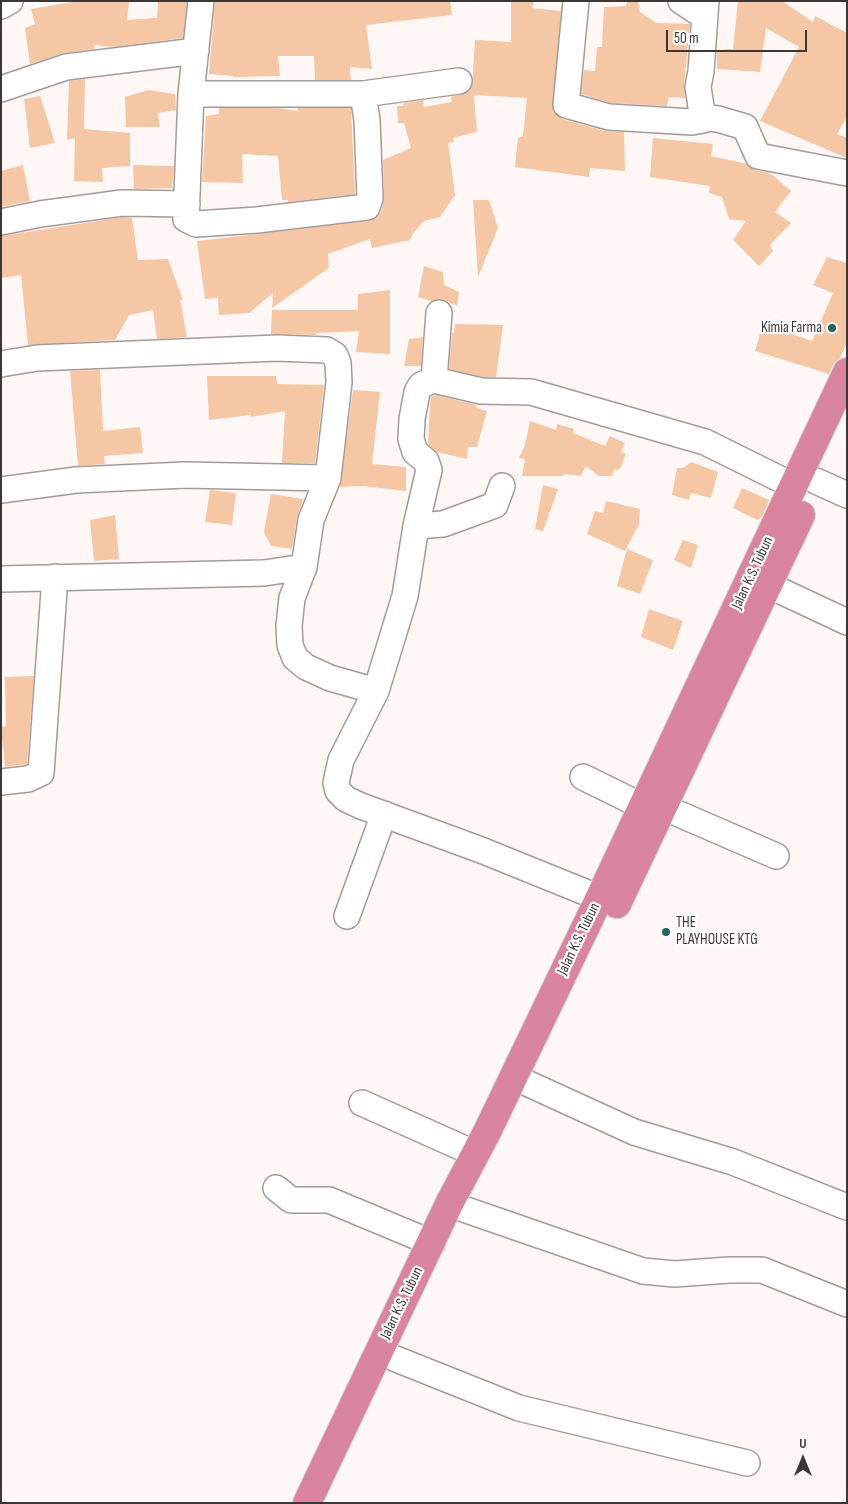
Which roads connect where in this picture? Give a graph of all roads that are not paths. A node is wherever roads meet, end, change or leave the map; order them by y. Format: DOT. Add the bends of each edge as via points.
graph roads {
  1 [pos="10,1"];
  2 [pos="201,1"];
  3 [pos="576,1"];
  4 [pos="681,1"];
  5 [pos="1,6"];
  6 [pos="705,9"];
  7 [pos="196,51"];
  8 [pos="459,81"];
  9 [pos="1,89"];
  10 [pos="190,94"];
  11 [pos="362,94"];
  12 [pos="703,120"];
  13 [pos="847,173"];
  14 [pos="187,204"];
  15 [pos="1,222"];
  16 [pos="439,313"];
  17 [pos="1,364"];
  18 [pos="847,372"];
  19 [pos="434,380"];
  20 [pos="847,416"];
  21 [pos="328,478"];
  22 [pos="805,483"];
  23 [pos="502,486"];
  24 [pos="1,490"];
  25 [pos="847,495"];
  26 [pos="416,526"];
  27 [pos="304,567"];
  28 [pos="55,577"];
  29 [pos="1,579"];
  30 [pos="759,582"];
  31 [pos="847,622"];
  32 [pos="376,691"];
  33 [pos="583,777"];
  34 [pos="1,782"];
  35 [pos="652,807"];
  36 [pos="384,814"];
  37 [pos="776,856"];
  38 [pos="608,901"];
  39 [pos="347,916"];
  40 [pos="530,1084"];
  41 [pos="362,1103"];
  42 [pos="476,1154"];
  43 [pos="276,1188"];
  44 [pos="458,1207"];
  45 [pos="847,1207"];
  46 [pos="437,1245"];
  47 [pos="424,1280"];
  48 [pos="847,1304"];
  49 [pos="396,1359"];
  50 [pos="747,1464"];
  51 [pos="307,1503"];
  52 [pos="326,1503"];
  1 -- 5 [label="street"];
  2 -- 7 [label="street"];
  3 -- 12 [label="street" via="566,105 608,117"];
  4 -- 6 [label="street"];
  6 -- 12 [label="street" via="698,87"];
  7 -- 9 [label="street" via="66,67"];
  7 -- 10 [label="street"];
  8 -- 11 [label="street"];
  10 -- 11 [label="street"];
  10 -- 14 [label="street"];
  11 -- 14 [label="street" via="367,120 370,198 367,207 196,224 186,219"];
  12 -- 13 [label="street" via="718,119 745,128 758,156"];
  14 -- 15 [label="street" via="122,203"];
  16 -- 19 [label="street"];
  17 -- 21 [label="street" via="36,358 277,348 327,350 335,355 339,382"];
  18 -- 22 [label="highway, Jalan K.S. Tubun"];
  19 -- 22 [label="street" via="481,391 531,392 688,437"];
  19 -- 26 [label="street" via="421,385 412,419 411,439 415,452 426,461 429,470"];
  20 -- 22 [label="highway, Jalan K.S. Tubun"];
  21 -- 24 [label="street" via="184,475 76,480"];
  21 -- 27 [label="street" via="312,520"];
  22 -- 25 [label="street"];
  22 -- 30 [label="highway, Jalan K.S. Tubun"];
  23 -- 26 [label="street" via="495,505 442,524"];
  26 -- 32 [label="street" via="405,596"];
  27 -- 28 [label="street" via="264,573"];
  27 -- 32 [label="street" via="292,598 289,626 290,645 295,658 330,678"];
  28 -- 29 [label="street"];
  28 -- 34 [label="street" via="41,773 28,779"];
  30 -- 31 [label="street"];
  30 -- 35 [label="highway, Jalan K.S. Tubun"];
  32 -- 36 [label="street" via="341,760 336,783 338,791 346,799"];
  33 -- 35 [label="street"];
  35 -- 37 [label="street"];
  35 -- 38 [label="highway, Jalan K.S. Tubun"];
  36 -- 38 [label="street"];
  36 -- 39 [label="street"];
  38 -- 40 [label="highway, Jalan K.S. Tubun"];
  38 -- 42 [label="highway, Jalan K.S. Tubun"];
  40 -- 44 [label="highway, Jalan K.S. Tubun"];
  40 -- 45 [label="street" via="634,1132 733,1162"];
  41 -- 42 [label="street"];
  42 -- 44 [label="highway, Jalan K.S. Tubun"];
  43 -- 46 [label="street" via="291,1200 328,1200"];
  44 -- 46 [label="highway, Jalan K.S. Tubun"];
  44 -- 48 [label="street" via="643,1271 675,1274 762,1270"];
  46 -- 47 [label="highway, Jalan K.S. Tubun"];
  47 -- 49 [label="highway, Jalan K.S. Tubun"];
  47 -- 51 [label="highway, Jalan K.S. Tubun"];
  49 -- 50 [label="street" via="519,1408"];
  49 -- 52 [label="highway, Jalan K.S. Tubun"];
}
